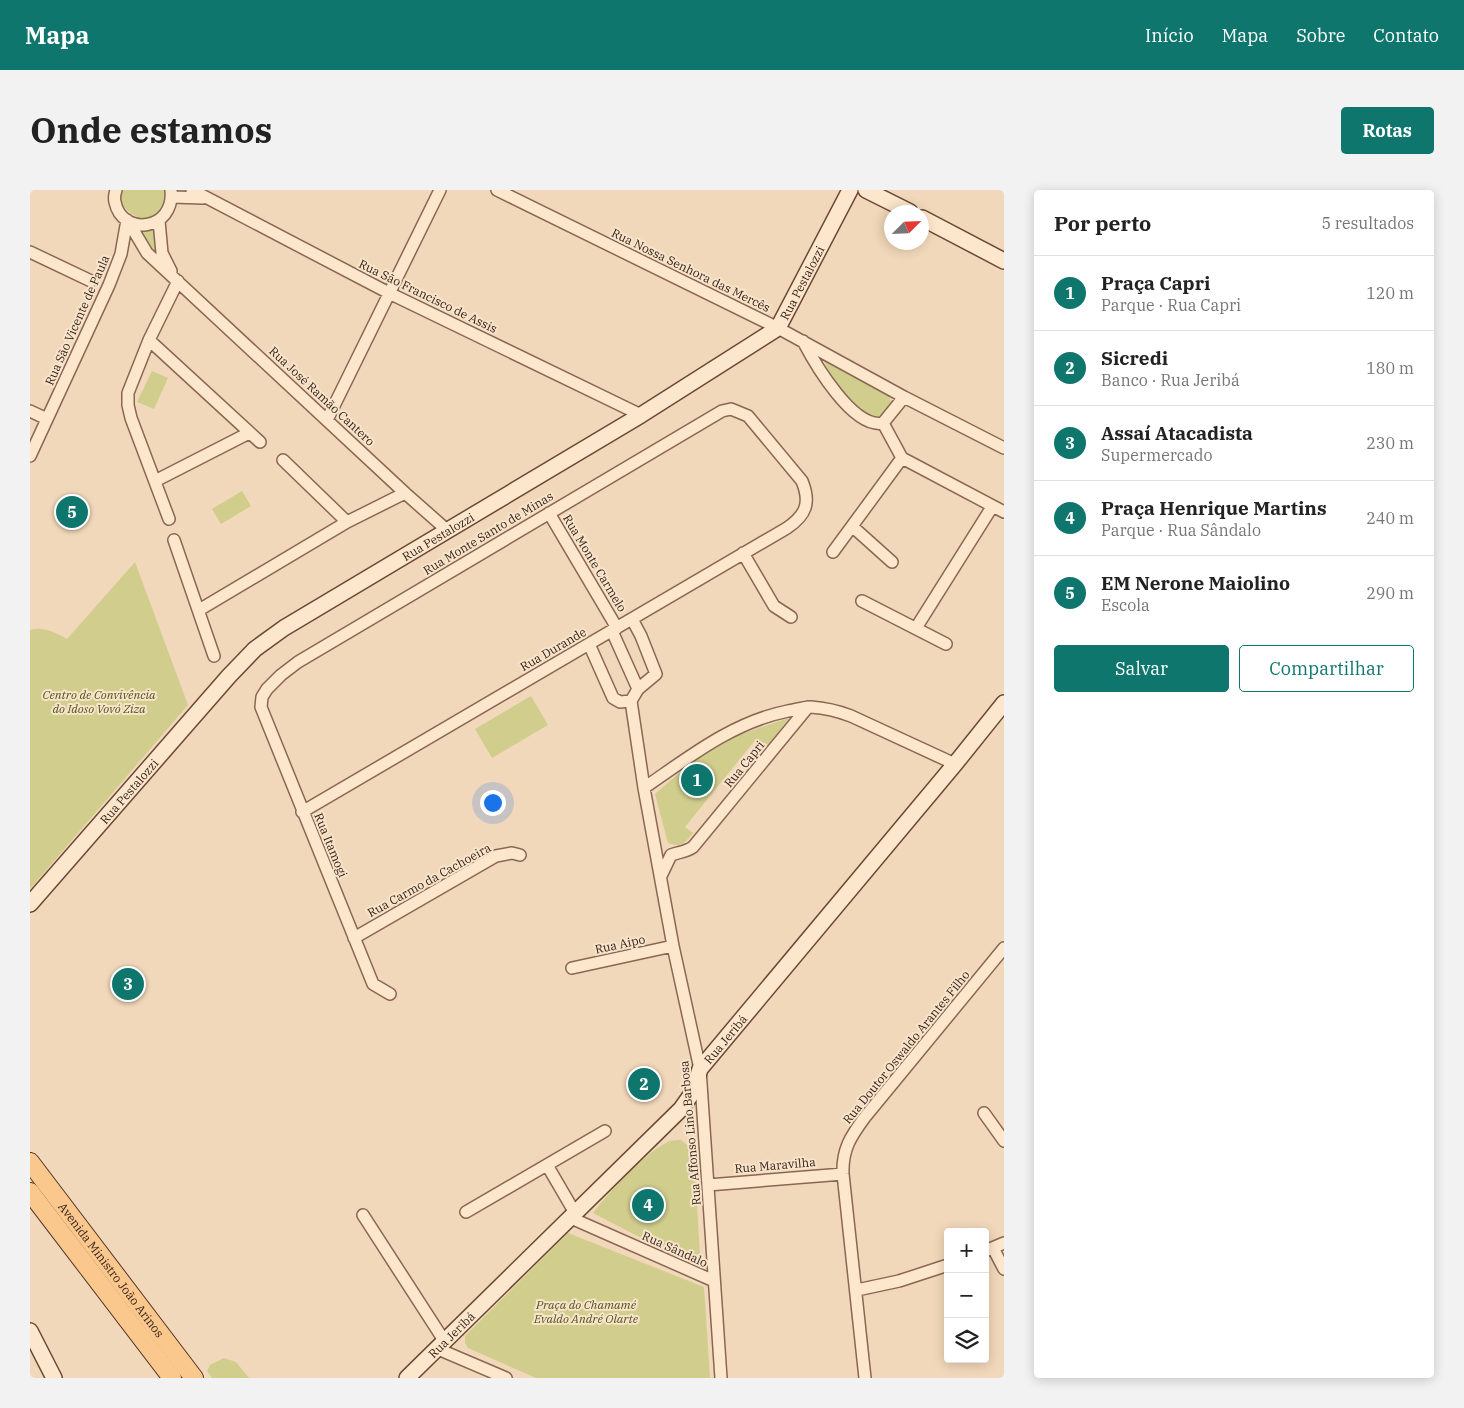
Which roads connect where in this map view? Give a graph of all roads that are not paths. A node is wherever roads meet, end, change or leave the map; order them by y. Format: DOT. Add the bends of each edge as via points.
graph roads {
  1 [pos="116,190"];
  2 [pos="192,190"];
  3 [pos="440,190"];
  4 [pos="497,190"];
  5 [pos="850,190"];
  6 [pos="866,190"];
  7 [pos="172,194"];
  8 [pos="205,198"];
  9 [pos="896,205"];
  10 [pos="128,221"];
  11 [pos="159,221"];
  12 [pos="929,222"];
  13 [pos="30,252"];
  14 [pos="1004,260"];
  15 [pos="91,280"];
  16 [pos="178,281"];
  17 [pos="389,293"];
  18 [pos="778,328"];
  19 [pos="150,340"];
  20 [pos="803,342"];
  21 [pos="904,397"];
  22 [pos="30,411"];
  23 [pos="738,411"];
  24 [pos="641,415"];
  25 [pos="47,419"];
  26 [pos="327,420"];
  27 [pos="883,423"];
  28 [pos="249,433"];
  29 [pos="260,442"];
  30 [pos="1004,448"];
  31 [pos="30,456"];
  32 [pos="902,458"];
  33 [pos="283,460"];
  34 [pos="155,482"];
  35 [pos="405,493"];
  36 [pos="992,507"];
  37 [pos="1004,512"];
  38 [pos="549,513"];
  39 [pos="169,518"];
  40 [pos="347,522"];
  41 [pos="853,527"];
  42 [pos="448,531"];
  43 [pos="174,540"];
  44 [pos="833,552"];
  45 [pos="743,554"];
  46 [pos="892,562"];
  47 [pos="862,601"];
  48 [pos="199,610"];
  49 [pos="791,617"];
  50 [pos="632,619"];
  51 [pos="916,628"];
  52 [pos="614,629"];
  53 [pos="589,644"];
  54 [pos="946,644"];
  55 [pos="214,656"];
  56 [pos="638,689"];
  57 [pos="262,697"];
  58 [pos="1004,702"];
  59 [pos="632,706"];
  60 [pos="808,707"];
  61 [pos="955,764"];
  62 [pos="644,788"];
  63 [pos="302,812"];
  64 [pos="520,855"];
  65 [pos="661,876"];
  66 [pos="30,904"];
  67 [pos="354,938"];
  68 [pos="673,946"];
  69 [pos="1004,948"];
  70 [pos="572,968"];
  71 [pos="390,994"];
  72 [pos="700,1069"];
  73 [pos="984,1113"];
  74 [pos="605,1131"];
  75 [pos="1004,1141"];
  76 [pos="30,1162"];
  77 [pos="547,1165"];
  78 [pos="844,1174"];
  79 [pos="708,1185"];
  80 [pos="30,1192"];
  81 [pos="466,1212"];
  82 [pos="363,1215"];
  83 [pos="573,1216"];
  84 [pos="1004,1243"];
  85 [pos="989,1249"];
  86 [pos="944,1266"];
  87 [pos="1004,1269"];
  88 [pos="714,1281"];
  89 [pos="857,1290"];
  90 [pos="30,1331"];
  91 [pos="441,1346"];
  92 [pos="54,1378"];
  93 [pos="172,1378"];
  94 [pos="194,1378"];
  95 [pos="407,1378"];
  96 [pos="506,1378"];
  97 [pos="721,1378"];
  98 [pos="865,1378"];
  1 -- 10 [label="street, Rua José Ramão Cantero" via="114,201 121,216"];
  2 -- 8 [label="street, Rua São Francisco de Assis"];
  3 -- 17 [label="street"];
  4 -- 18 [label="street, Rua Nossa Senhora das Mercês"];
  5 -- 18 [label="street, Rua Pestalozzi"];
  6 -- 9 [label="street"];
  7 -- 8 [label="street, Rua São Francisco de Assis"];
  7 -- 11 [label="street" via="167,213"];
  8 -- 17 [label="street, Rua São Francisco de Assis"];
  10 -- 11 [label="street" via="138,225"];
  10 -- 16 [label="street, Rua José Ramão Cantero" via="147,253"];
  10 -- 25 [label="street, Rua São Vicente de Paula" via="121,254 109,286"];
  11 -- 16 [label="street" via="162,253"];
  12 -- 14 [label="street"];
  13 -- 15 [label="street"];
  16 -- 19 [label="street"];
  16 -- 26 [label="street, Rua José Ramão Cantero"];
  17 -- 24 [label="street, Rua São Francisco de Assis"];
  17 -- 26 [label="street"];
  18 -- 20 [label="street, Rua Nossa Senhora das Mercês"];
  18 -- 24 [label="street, Rua Pestalozzi"];
  19 -- 28 [label="street"];
  19 -- 34 [label="street" via="128,392 128,405"];
  20 -- 21 [label="street, Rua Nossa Senhora das Mercês"];
  20 -- 27 [label="street" via="838,396 867,421 876,425"];
  21 -- 27 [label="street"];
  21 -- 30 [label="street, Rua Nossa Senhora das Mercês"];
  22 -- 25 [label="street"];
  23 -- 38 [label="street, Rua Monte Santo de Minas" via="731,408 722,411"];
  23 -- 45 [label="street, Rua Durande" via="748,416 802,481 806,491 805,511 797,521"];
  24 -- 42 [label="street, Rua Pestalozzi"];
  25 -- 31 [label="street, Rua São Vicente de Paula"];
  26 -- 35 [label="street, Rua José Ramão Cantero"];
  27 -- 32 [label="street"];
  28 -- 29 [label="street"];
  28 -- 34 [label="street"];
  32 -- 36 [label="street"];
  32 -- 41 [label="street"];
  33 -- 40 [label="street"];
  34 -- 39 [label="street"];
  35 -- 40 [label="street"];
  35 -- 42 [label="street, Rua José Ramão Cantero"];
  36 -- 37 [label="street"];
  36 -- 51 [label="street"];
  38 -- 52 [label="street, Rua Monte Carmelo"];
  38 -- 57 [label="street, Rua Monte Santo de Minas" via="298,662 281,675"];
  40 -- 48 [label="street"];
  41 -- 44 [label="street"];
  41 -- 46 [label="street"];
  42 -- 66 [label="street, Rua Pestalozzi" via="284,628 255,649"];
  43 -- 48 [label="street"];
  45 -- 49 [label="street" via="774,606"];
  45 -- 50 [label="street, Rua Durande"];
  47 -- 51 [label="street"];
  48 -- 55 [label="street"];
  50 -- 52 [label="street, Rua Durande"];
  50 -- 56 [label="street, Rua Monte Carmelo" via="656,674"];
  51 -- 54 [label="street"];
  52 -- 53 [label="street, Rua Durande"];
  52 -- 56 [label="street, Rua Monte Carmelo"];
  53 -- 59 [label="street" via="613,698"];
  53 -- 63 [label="street, Rua Durande"];
  56 -- 59 [label="street, Rua Monte Carmelo"];
  57 -- 63 [label="street, Rua Itamogi" via="261,707"];
  58 -- 61 [label="street, Rua Jeribá"];
  59 -- 62 [label="street, Rua Affonso Lino Barbosa"];
  60 -- 61 [label="street, Rua Capri" via="852,716"];
  60 -- 62 [label="street, Rua Capri" via="763,718 730,732 710,742"];
  60 -- 65 [label="street, Rua Capri" via="693,848 671,855"];
  61 -- 72 [label="street, Rua Jeribá"];
  62 -- 65 [label="street, Rua Affonso Lino Barbosa"];
  63 -- 67 [label="street, Rua Itamogi"];
  64 -- 67 [label="street, Rua Carmo da Cachoeira" via="496,856"];
  65 -- 68 [label="street, Rua Affonso Lino Barbosa"];
  67 -- 71 [label="street, Rua Itamogi" via="373,984"];
  68 -- 70 [label="street, Rua Aipo"];
  68 -- 72 [label="street, Rua Affonso Lino Barbosa"];
  69 -- 78 [label="street, Rua Doutor Oswaldo Arantes Filho" via="850,1138 843,1160"];
  72 -- 79 [label="street, Rua Affonso Lino Barbosa"];
  72 -- 83 [label="street, Rua Jeribá" via="693,1092 681,1109"];
  73 -- 75 [label="street"];
  74 -- 77 [label="street"];
  76 -- 94 [label="main road, Avenida Ministro João Arinos"];
  77 -- 81 [label="street"];
  77 -- 83 [label="street"];
  78 -- 79 [label="street, Rua Maravilha"];
  78 -- 89 [label="street, Rua Doutor Oswaldo Arantes Filho"];
  79 -- 88 [label="street, Rua Affonso Lino Barbosa"];
  80 -- 93 [label="main road, Avenida Ministro João Arinos"];
  82 -- 91 [label="street"];
  83 -- 88 [label="street, Rua Sândalo"];
  83 -- 91 [label="street, Rua Jeribá"];
  84 -- 85 [label="street"];
  85 -- 87 [label="street"];
  86 -- 89 [label="street"];
  88 -- 97 [label="street, Rua Affonso Lino Barbosa"];
  89 -- 98 [label="street, Rua Doutor Oswaldo Arantes Filho"];
  90 -- 92 [label="street"];
  91 -- 95 [label="street, Rua Jeribá"];
  91 -- 96 [label="street"];
}
